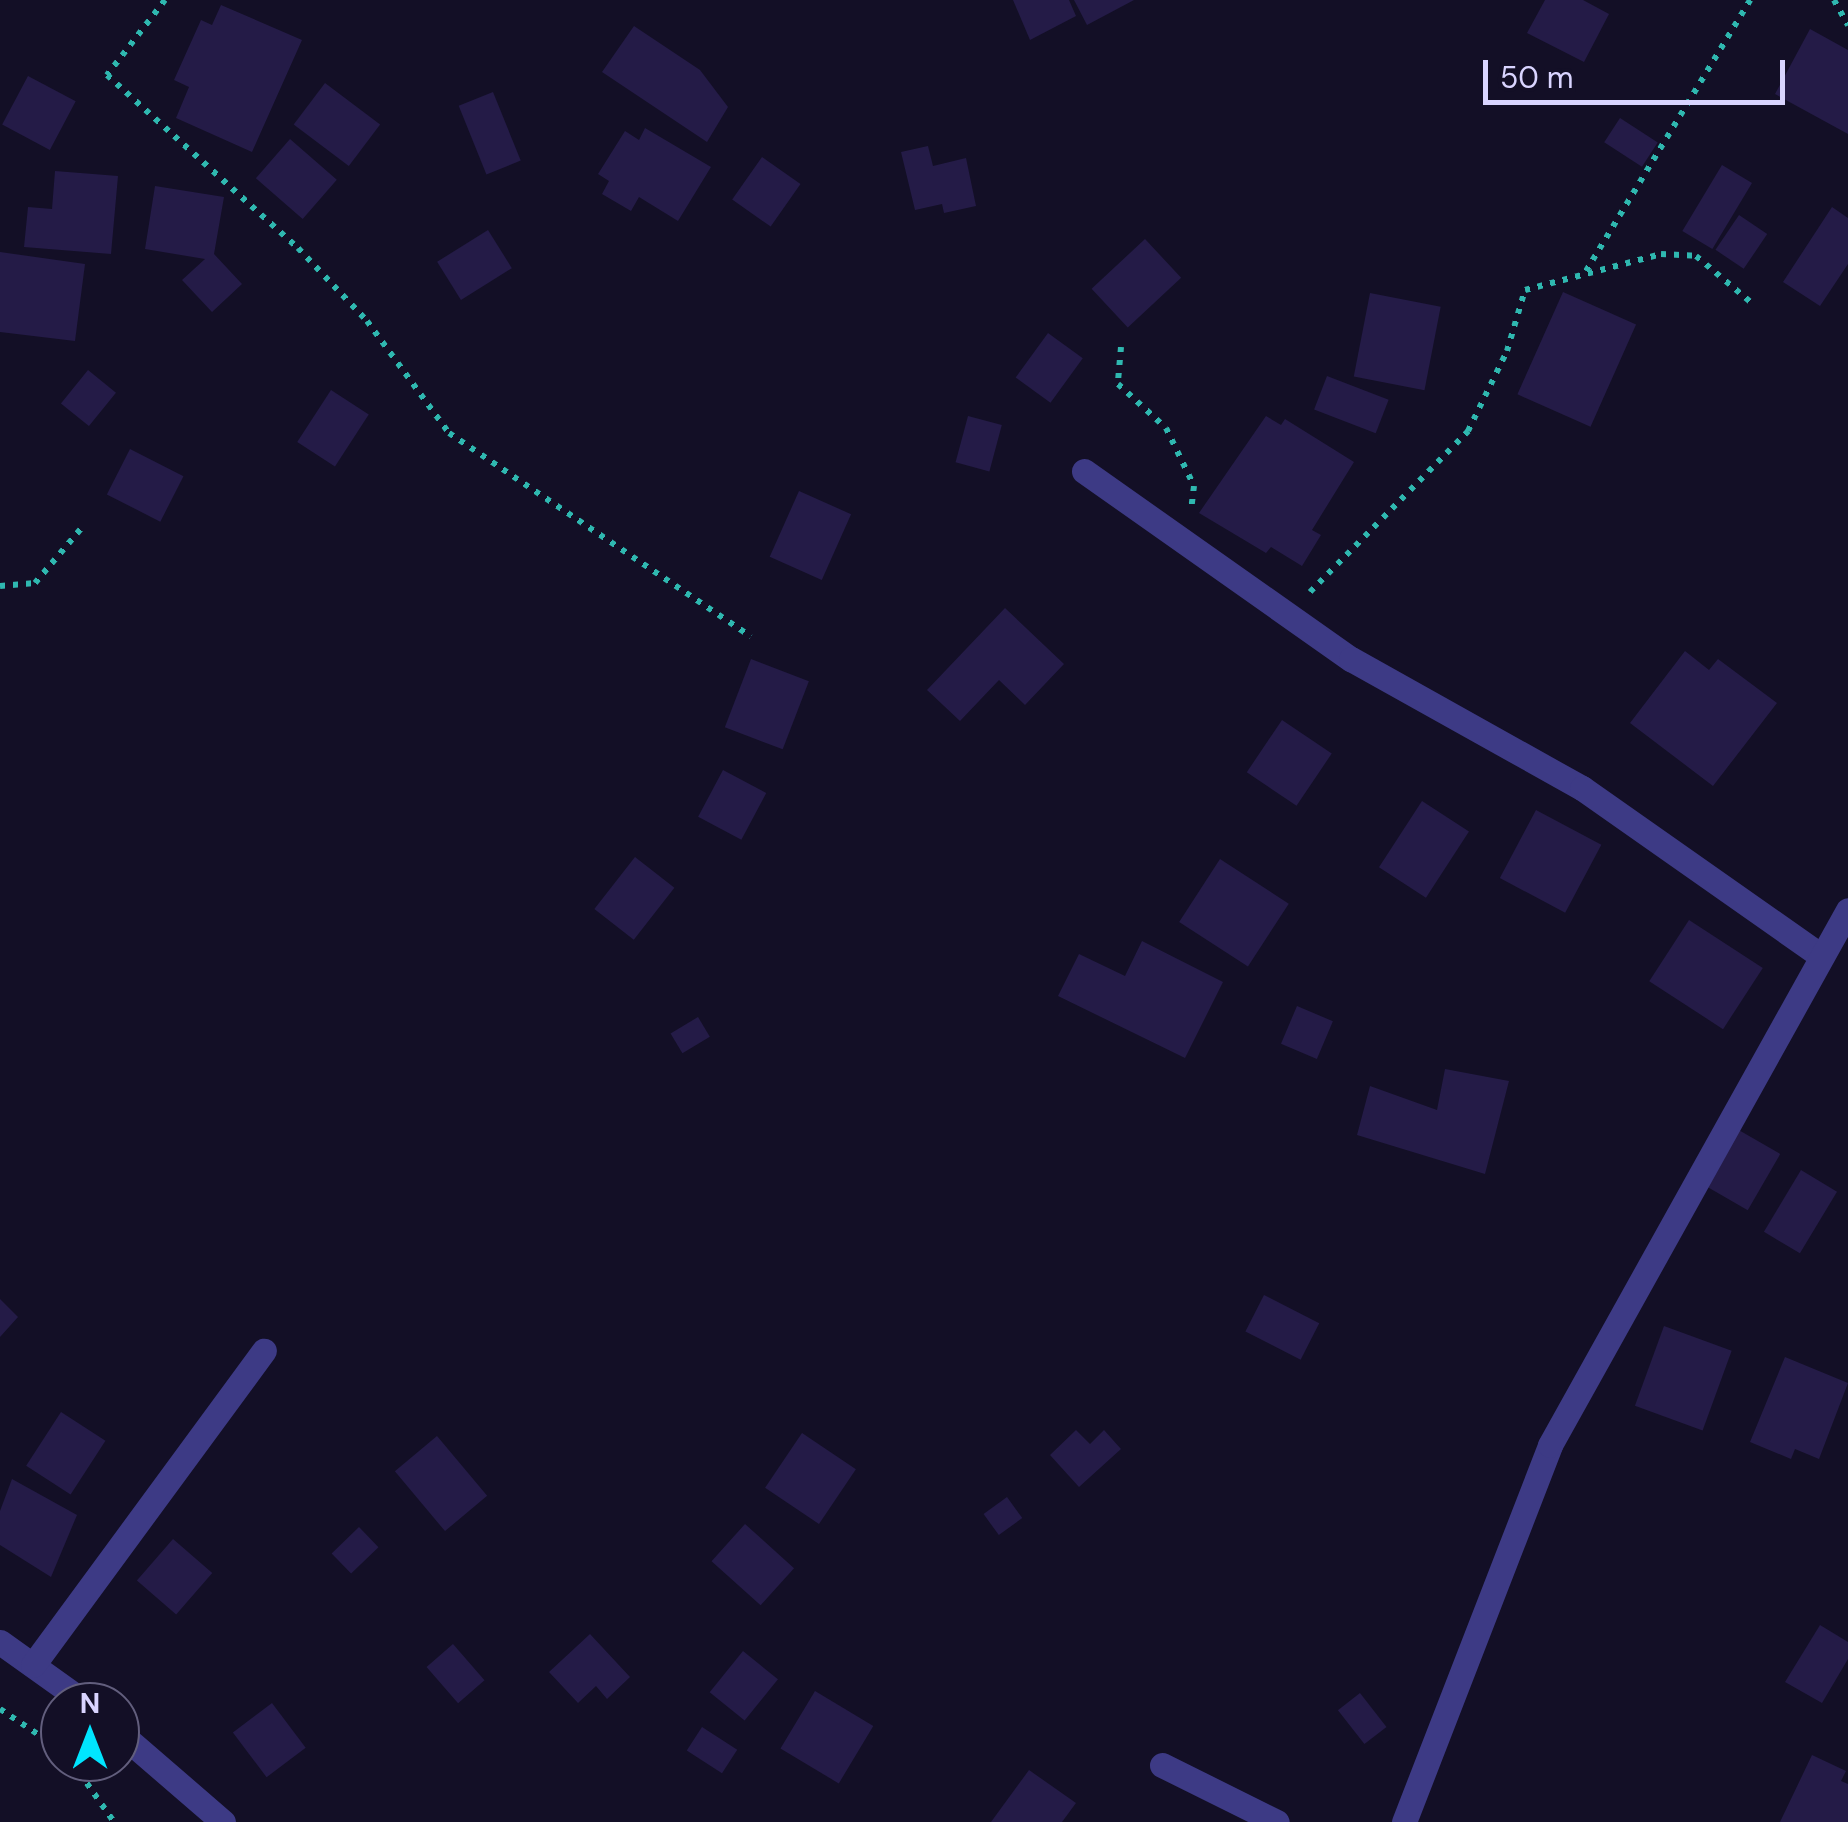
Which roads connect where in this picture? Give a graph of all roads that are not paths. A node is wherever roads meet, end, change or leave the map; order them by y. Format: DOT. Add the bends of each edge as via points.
graph roads {
  1 [pos="1084,471"];
  2 [pos="1848,910"];
  3 [pos="1820,955"];
  4 [pos="264,1351"];
  5 [pos="0,1642"];
  6 [pos="33,1665"];
  7 [pos="56,1682"];
  8 [pos="140,1750"];
  9 [pos="1162,1765"];
  10 [pos="222,1822"];
  11 [pos="1277,1822"];
  12 [pos="1404,1822"];
  1 -- 3 [label="street" via="1351,659 1582,788"];
  2 -- 3 [label="street"];
  3 -- 12 [label="street" via="1550,1445"];
  4 -- 6 [label="street"];
  5 -- 6 [label="street"];
  6 -- 7 [label="street"];
  8 -- 10 [label="street"];
  9 -- 11 [label="street"];
}
